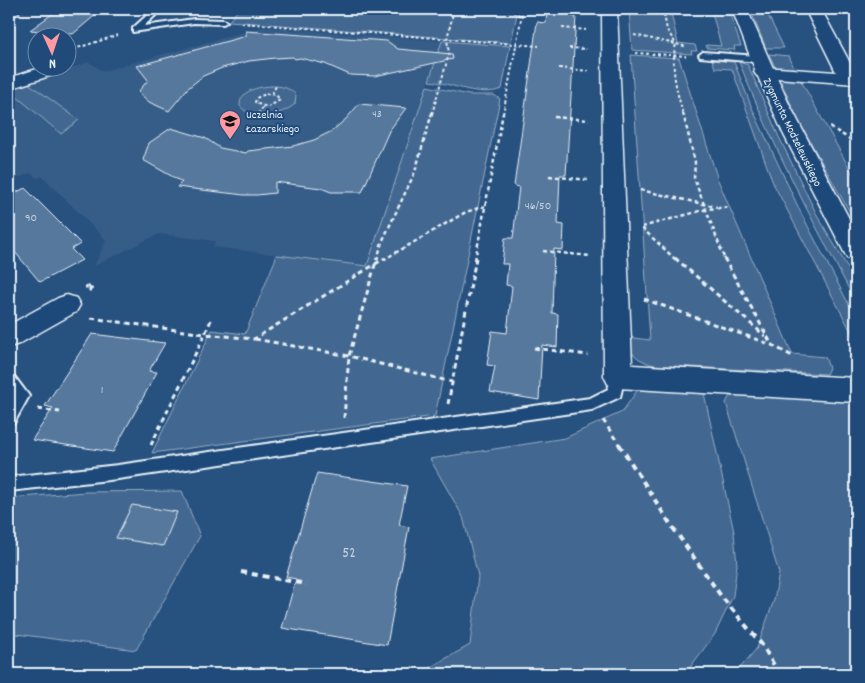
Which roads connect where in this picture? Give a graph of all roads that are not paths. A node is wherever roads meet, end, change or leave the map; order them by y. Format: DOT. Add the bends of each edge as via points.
graph roads {
  1 [pos="158,9"];
  2 [pos="739,9"];
  3 [pos="813,9"];
  4 [pos="609,20"];
  5 [pos="223,22"];
  6 [pos="703,55"];
  7 [pos="760,66"];
  8 [pos="28,78"];
  9 [pos="852,79"];
  10 [pos="9,84"];
  11 [pos="856,252"];
  12 [pos="75,314"];
  13 [pos="9,337"];
  14 [pos="618,367"];
  15 [pos="9,380"];
  16 [pos="856,390"];
  17 [pos="9,418"];
  18 [pos="9,484"];
  1 -- 5 [label="lane" via="136,30 194,21"];
  2 -- 7 [label="street, Zygmunta Modzelewskiego"];
  3 -- 9 [label="street"];
  4 -- 14 [label="street"];
  6 -- 7 [label="lane"];
  7 -- 9 [label="street"];
  7 -- 11 [label="street, Zygmunta Modzelewskiego"];
  8 -- 10 [label="street"];
  12 -- 13 [label="street"];
  14 -- 16 [label="street"];
  14 -- 18 [label="lane" via="615,393 592,404 444,427"];
  15 -- 17 [label="lane" via="22,396"];
}
